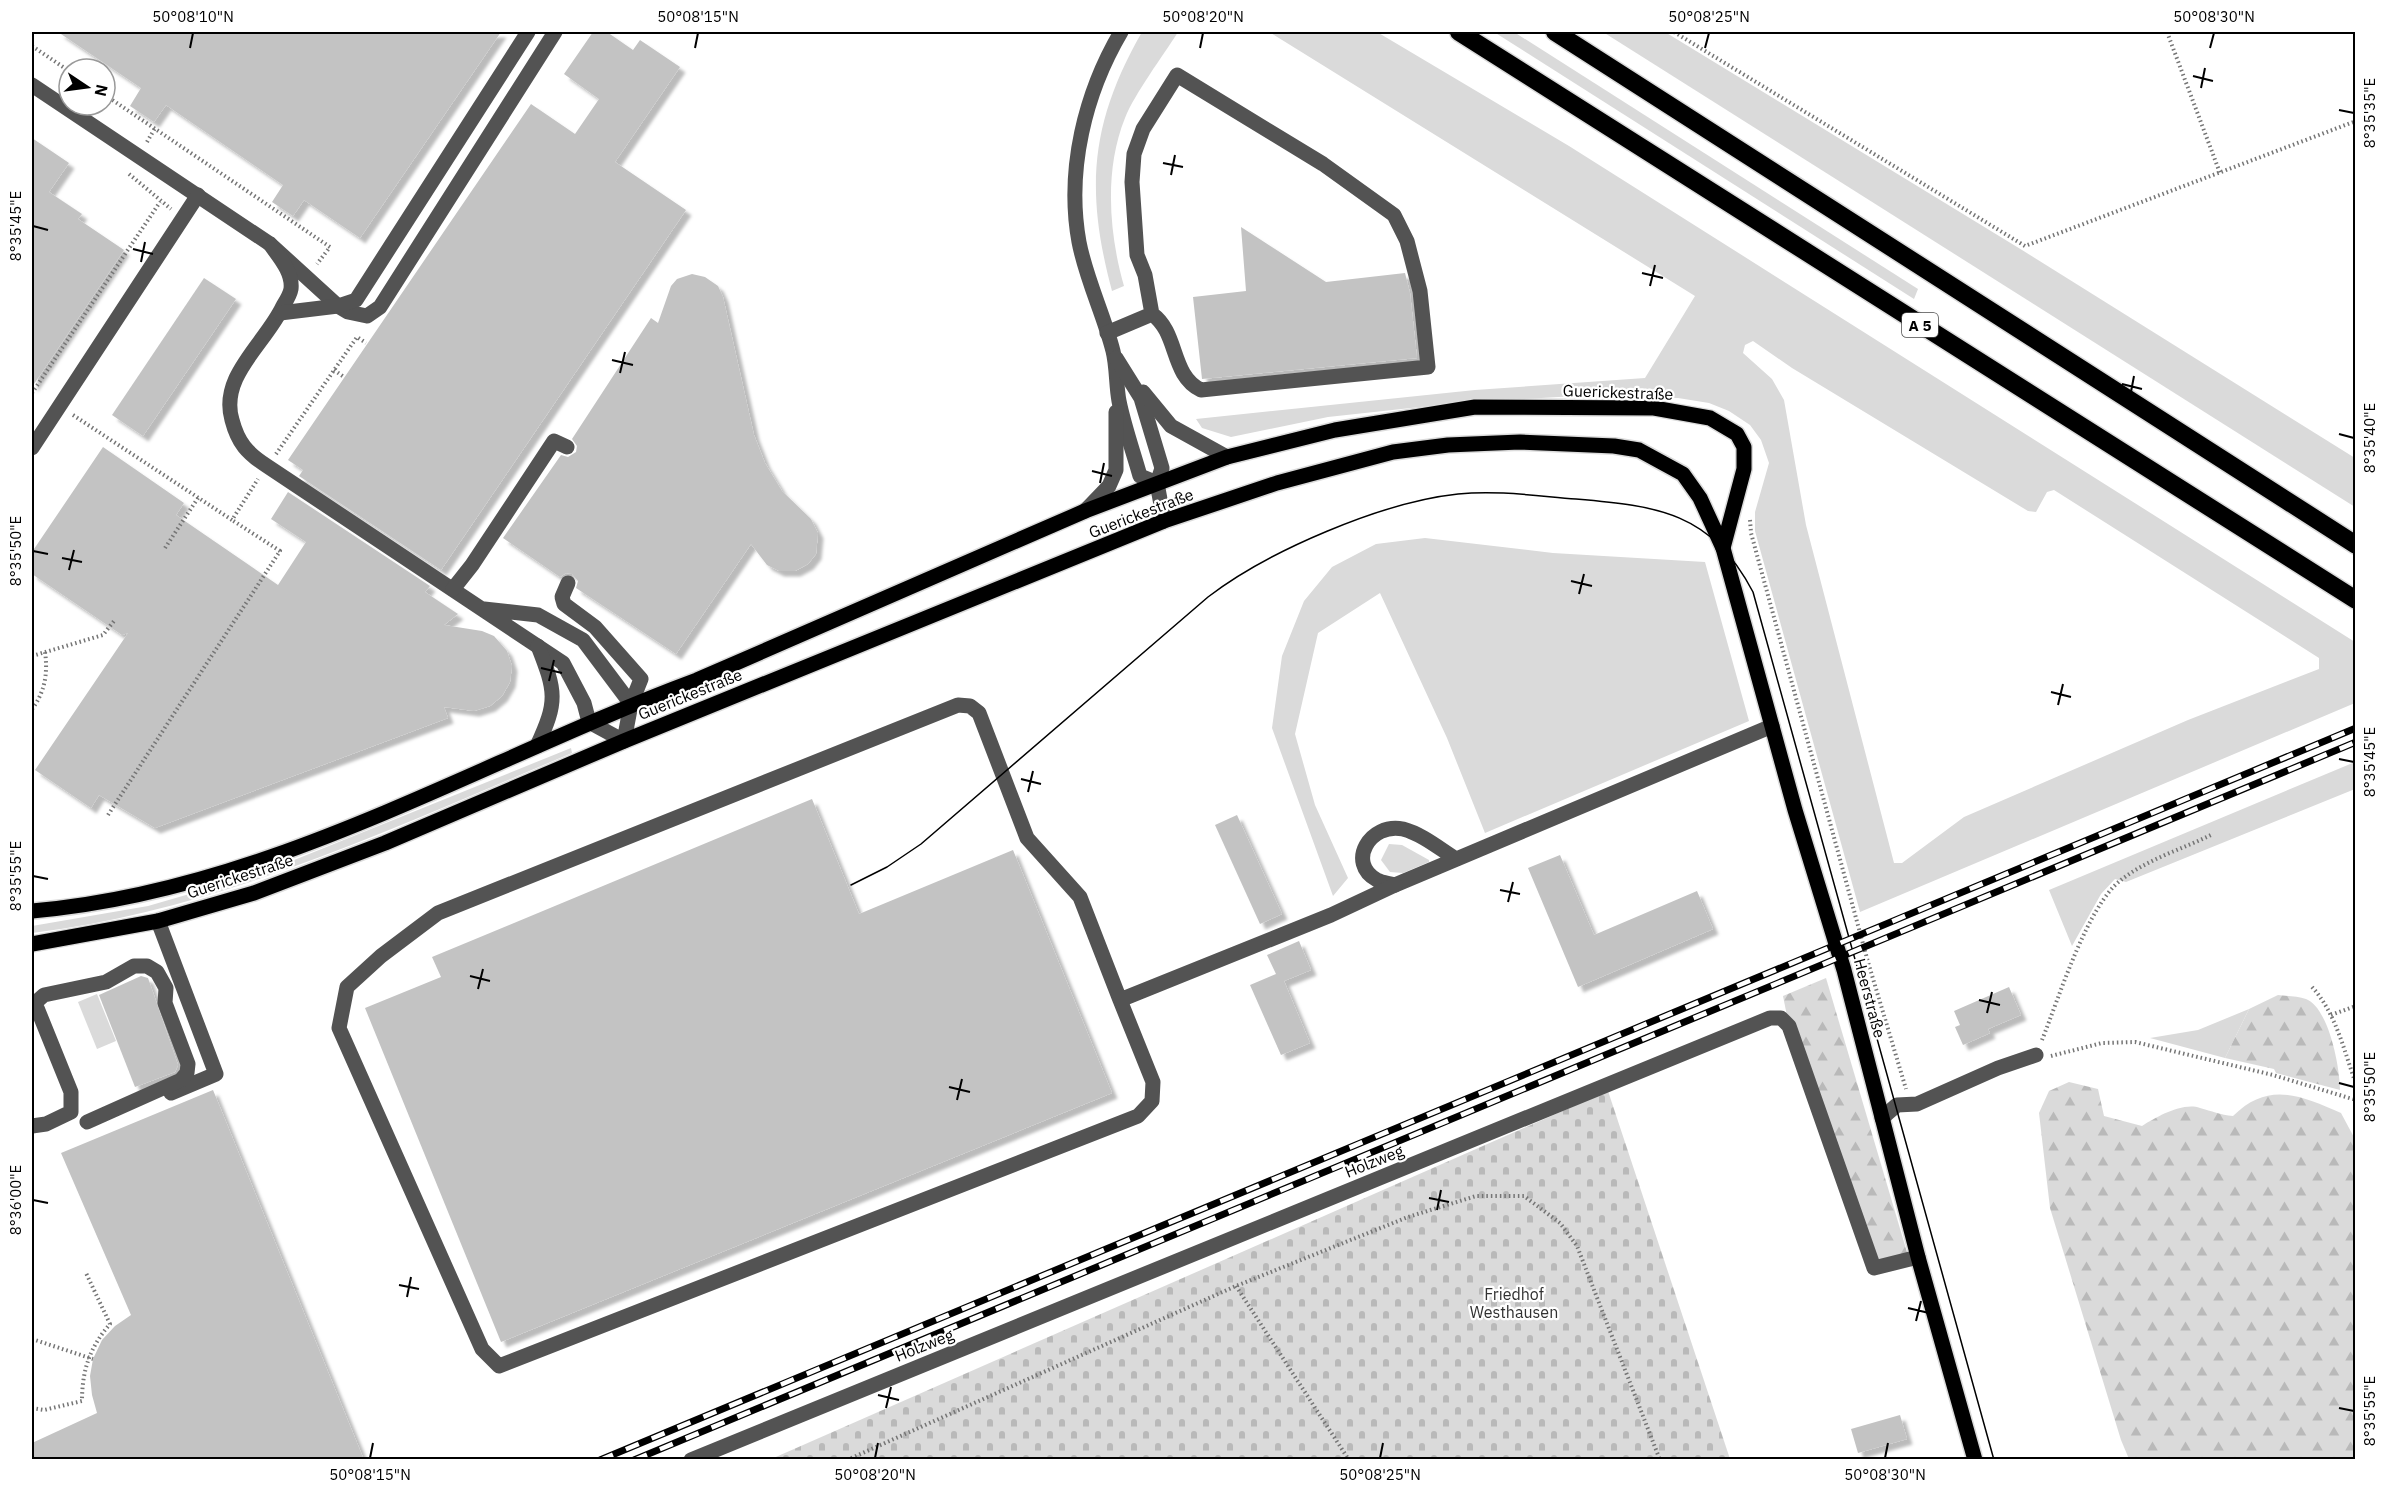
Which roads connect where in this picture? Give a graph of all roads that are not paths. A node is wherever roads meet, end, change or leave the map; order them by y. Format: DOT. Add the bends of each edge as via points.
graph roads {
  1 [pos="528,32"];
  2 [pos="555,32"];
  3 [pos="1121,32"];
  4 [pos="1460,32"];
  5 [pos="1556,32"];
  6 [pos="32,85"];
  7 [pos="198,195"];
  8 [pos="270,244"];
  9 [pos="338,306"];
  10 [pos="280,313"];
  11 [pos="1152,314"];
  12 [pos="1107,333"];
  13 [pos="1113,352"];
  14 [pos="567,447"];
  15 [pos="32,448"];
  16 [pos="1227,457"];
  17 [pos="1157,483"];
  18 [pos="1085,511"];
  19 [pos="1164,521"];
  20 [pos="2355,545"];
  21 [pos="1723,548"];
  22 [pos="568,583"];
  23 [pos="453,589"];
  24 [pos="2355,600"];
  25 [pos="484,609"];
  26 [pos="538,646"];
  27 [pos="632,705"];
  28 [pos="589,722"];
  29 [pos="1772,726"];
  30 [pos="624,741"];
  31 [pos="537,746"];
  32 [pos="1456,859"];
  33 [pos="1395,885"];
  34 [pos="32,911"];
  35 [pos="158,921"];
  36 [pos="32,944"];
  37 [pos="1120,1000"];
  38 [pos="2036,1055"];
  39 [pos="72,1112"];
  40 [pos="1882,1118"];
  41 [pos="87,1122"];
  42 [pos="32,1126"];
  43 [pos="1918,1257"];
  44 [pos="691,1460"];
  45 [pos="1975,1460"];
  1 -- 9 [label="lane" via="356,300"];
  2 -- 9 [label="lane" via="380,307 367,316"];
  3 -- 12 [label="lane" via="1090,97 1078,150 1079,244"];
  4 -- 24 [label="highway, A 5"];
  5 -- 20 [label="highway"];
  6 -- 7 [label="lane"];
  7 -- 8 [label="lane"];
  7 -- 15 [label="lane"];
  8 -- 9 [label="lane"];
  8 -- 10 [label="lane" via="290,273 291,290"];
  9 -- 10 [label="lane"];
  10 -- 23 [label="lane" via="231,386 230,412 237,440 248,453 271,461"];
  11 -- 11 [label="lane" via="1166,332 1182,374 1190,385 1201,390 1428,367 1420,291 1407,241 1394,215 1323,164 1177,75 1143,129 1134,154 1137,255"];
  11 -- 12 [label="lane"];
  12 -- 13 [label="lane"];
  13 -- 16 [label="lane" via="1172,426"];
  13 -- 17 [label="lane" via="1141,398 1162,468"];
  13 -- 17 [label="lane" via="1119,402 1140,476"];
  13 -- 18 [label="lane" via="1116,470 1109,486"];
  14 -- 23 [label="lane" via="554,441"];
  16 -- 17 [label="main road, Guerickestraße"];
  16 -- 21 [label="main road, Guerickestraße" via="1335,430 1475,407 1654,408 1710,418 1737,434 1744,447 1744,469"];
  17 -- 18 [label="main road, Guerickestraße"];
  17 -- 19 [label="lane"];
  18 -- 27 [label="main road, Guerickestraße"];
  19 -- 21 [label="main road, Guerickestraße" via="1277,483 1393,452 1520,442 1614,446 1639,450 1683,474 1700,498"];
  19 -- 30 [label="main road, Guerickestraße"];
  21 -- 29 [label="main road, Heerstraße"];
  22 -- 27 [label="lane" via="562,597 564,604 596,627 641,679"];
  23 -- 25 [label="lane"];
  25 -- 26 [label="lane"];
  25 -- 27 [label="lane" via="538,615 583,640"];
  26 -- 28 [label="lane" via="563,663 584,703"];
  26 -- 31 [label="lane" via="551,681 553,700"];
  27 -- 28 [label="main road, Guerickestraße"];
  27 -- 30 [label="lane"];
  28 -- 30 [label="lane"];
  28 -- 31 [label="main road, Guerickestraße"];
  29 -- 32 [label="lane"];
  29 -- 40 [label="main road, Heerstraße" via="1844,970"];
  30 -- 35 [label="main road, Guerickestraße" via="374,848 254,893"];
  31 -- 34 [label="main road, Guerickestraße" via="267,859 196,881 87,906"];
  32 -- 33 [label="lane"];
  32 -- 33 [label="lane" via="1403,829 1377,832 1362,855 1366,868 1376,880"];
  33 -- 37 [label="lane"];
  35 -- 36 [label="main road, Guerickestraße"];
  35 -- 41 [label="lane" via="216,1074 116,1117"];
  37 -- 37 [label="lane" via="1080,897 1027,838 979,713 975,708 958,705 438,913 347,987 339,1028 482,1349 499,1366 1138,1116 1152,1101 1153,1082"];
  38 -- 40 [label="lane" via="1917,1104 1897,1105"];
  39 -- 41 [label="lane"];
  39 -- 41 [label="lane" via="71,1092 35,1003 44,995 106,982 134,966 147,966 158,972 188,1064 187,1073 180,1080"];
  39 -- 42 [label="lane"];
  40 -- 43 [label="main road, Heerstraße"];
  43 -- 44 [label="lane, Holzweg" via="1874,1268 1789,1026 1781,1018 1770,1018"];
  43 -- 45 [label="main road, Heerstraße"];
}
